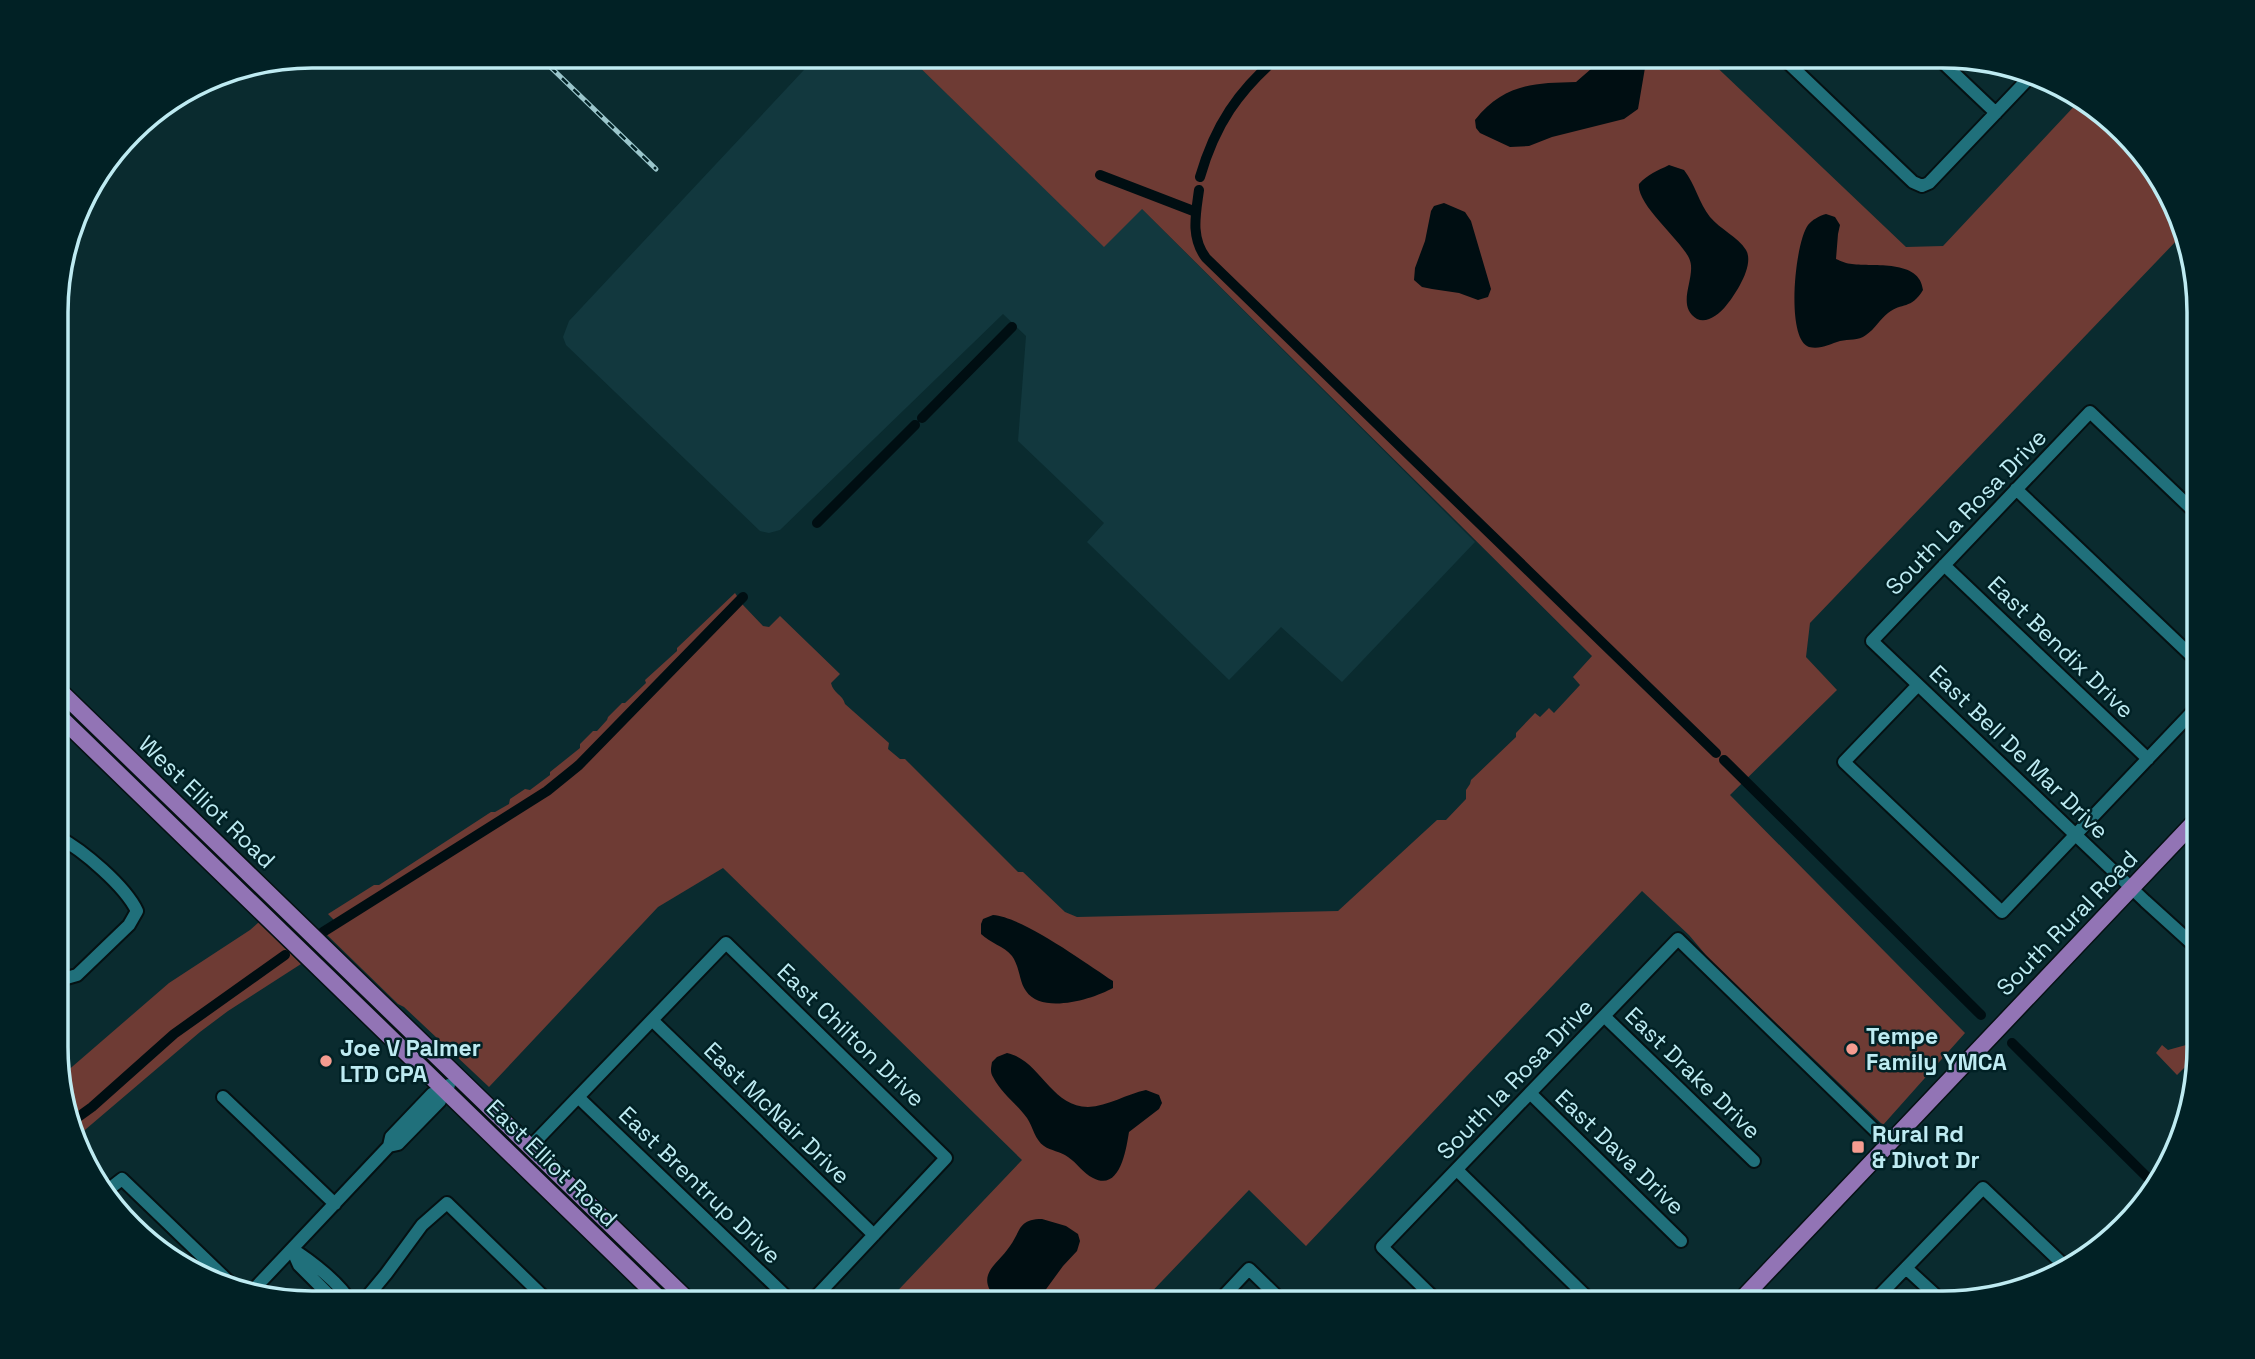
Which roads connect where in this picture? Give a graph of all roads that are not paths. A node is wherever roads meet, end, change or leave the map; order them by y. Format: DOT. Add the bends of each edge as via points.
graph roads {
  1 [pos="1794,68"];
  2 [pos="1949,68"];
  3 [pos="2024,83"];
  4 [pos="1996,113"];
  5 [pos="2016,489"];
  6 [pos="2186,504"];
  7 [pos="1944,565"];
  8 [pos="1872,641"];
  9 [pos="2186,651"];
  10 [pos="1918,685"];
  11 [pos="68,712"];
  12 [pos="68,712"];
  13 [pos="2186,720"];
  14 [pos="2148,759"];
  15 [pos="2186,832"];
  16 [pos="2076,835"];
  17 [pos="68,842"];
  18 [pos="2132,889"];
  19 [pos="2186,937"];
  20 [pos="287,939"];
  21 [pos="324,948"];
  22 [pos="68,977"];
  23 [pos="1604,1016"];
  24 [pos="652,1020"];
  25 [pos="457,1076"];
  26 [pos="443,1090"];
  27 [pos="1530,1093"];
  28 [pos="223,1097"];
  29 [pos="578,1097"];
  30 [pos="1889,1144"];
  31 [pos="530,1147"];
  32 [pos="1754,1161"];
  33 [pos="1457,1170"];
  34 [pos="112,1186"];
  35 [pos="335,1204"];
  36 [pos="874,1235"];
  37 [pos="1681,1241"];
  38 [pos="292,1249"];
  39 [pos="2059,1261"];
  40 [pos="1906,1268"];
  41 [pos="218,1272"];
  42 [pos="259,1284"];
  43 [pos="326,1284"];
  44 [pos="1229,1290"];
  45 [pos="1271,1290"];
  46 [pos="1426,1290"];
  47 [pos="1580,1290"];
  48 [pos="1750,1290"];
  49 [pos="1885,1290"];
  50 [pos="1929,1290"];
  51 [pos="330,1291"];
  52 [pos="335,1291"];
  53 [pos="372,1291"];
  54 [pos="537,1291"];
  55 [pos="651,1291"];
  56 [pos="678,1291"];
  57 [pos="780,1291"];
  58 [pos="822,1291"];
  1 -- 4 [label="street" via="1922,186"];
  2 -- 4 [label="street"];
  3 -- 4 [label="street"];
  5 -- 6 [label="street, South La Rosa Drive" via="2090,412"];
  5 -- 7 [label="street, South La Rosa Drive"];
  5 -- 9 [label="street"];
  7 -- 8 [label="street, South La Rosa Drive"];
  7 -- 14 [label="street, East Bendix Drive"];
  8 -- 10 [label="street, East Bell De Mar Drive"];
  10 -- 16 [label="street, East Bell De Mar Drive"];
  10 -- 16 [label="street" via="1844,762 2002,912"];
  11 -- 20 [label="main road, West Elliot Road"];
  12 -- 21 [label="main road, West Elliot Road"];
  13 -- 14 [label="street"];
  14 -- 16 [label="street"];
  15 -- 18 [label="main road, South Rural Road"];
  16 -- 18 [label="street, East Bell De Mar Drive"];
  17 -- 22 [label="street" via="130,898 137,911 129,925 77,975"];
  18 -- 19 [label="street, East Bell De Mar Drive"];
  18 -- 30 [label="main road, South Rural Road"];
  20 -- 26 [label="main road, East Elliot Road"];
  21 -- 25 [label="main road, East Elliot Road"];
  23 -- 27 [label="street, South la Rosa Drive"];
  23 -- 30 [label="street, South la Rosa Drive" via="1678,939"];
  23 -- 32 [label="street, East Drake Drive"];
  24 -- 29 [label="street"];
  24 -- 36 [label="street, East McNair Drive"];
  24 -- 36 [label="street, East Chilton Drive" via="726,943 946,1158"];
  25 -- 26 [label="street"];
  25 -- 31 [label="main road, East Elliot Road"];
  26 -- 35 [label="street" via="430,1096 391,1137 389,1146"];
  26 -- 55 [label="main road, East Elliot Road"];
  27 -- 33 [label="street, South la Rosa Drive"];
  27 -- 37 [label="street, East Dava Drive"];
  28 -- 35 [label="street"];
  29 -- 31 [label="street"];
  29 -- 57 [label="street, East Brentrup Drive"];
  30 -- 48 [label="main road, South Rural Road"];
  31 -- 56 [label="main road, East Elliot Road"];
  33 -- 46 [label="street, South la Rosa Drive" via="1382,1247"];
  33 -- 47 [label="street"];
  34 -- 41 [label="street" via="122,1179"];
  35 -- 38 [label="street"];
  36 -- 58 [label="street"];
  38 -- 42 [label="street"];
  38 -- 43 [label="street" via="306,1257"];
  39 -- 40 [label="street" via="1983,1188"];
  40 -- 49 [label="street"];
  40 -- 50 [label="street"];
  43 -- 51 [label="street"];
  43 -- 52 [label="street"];
  44 -- 45 [label="street" via="1249,1269"];
  53 -- 54 [label="street" via="422,1225 447,1203"];
}
